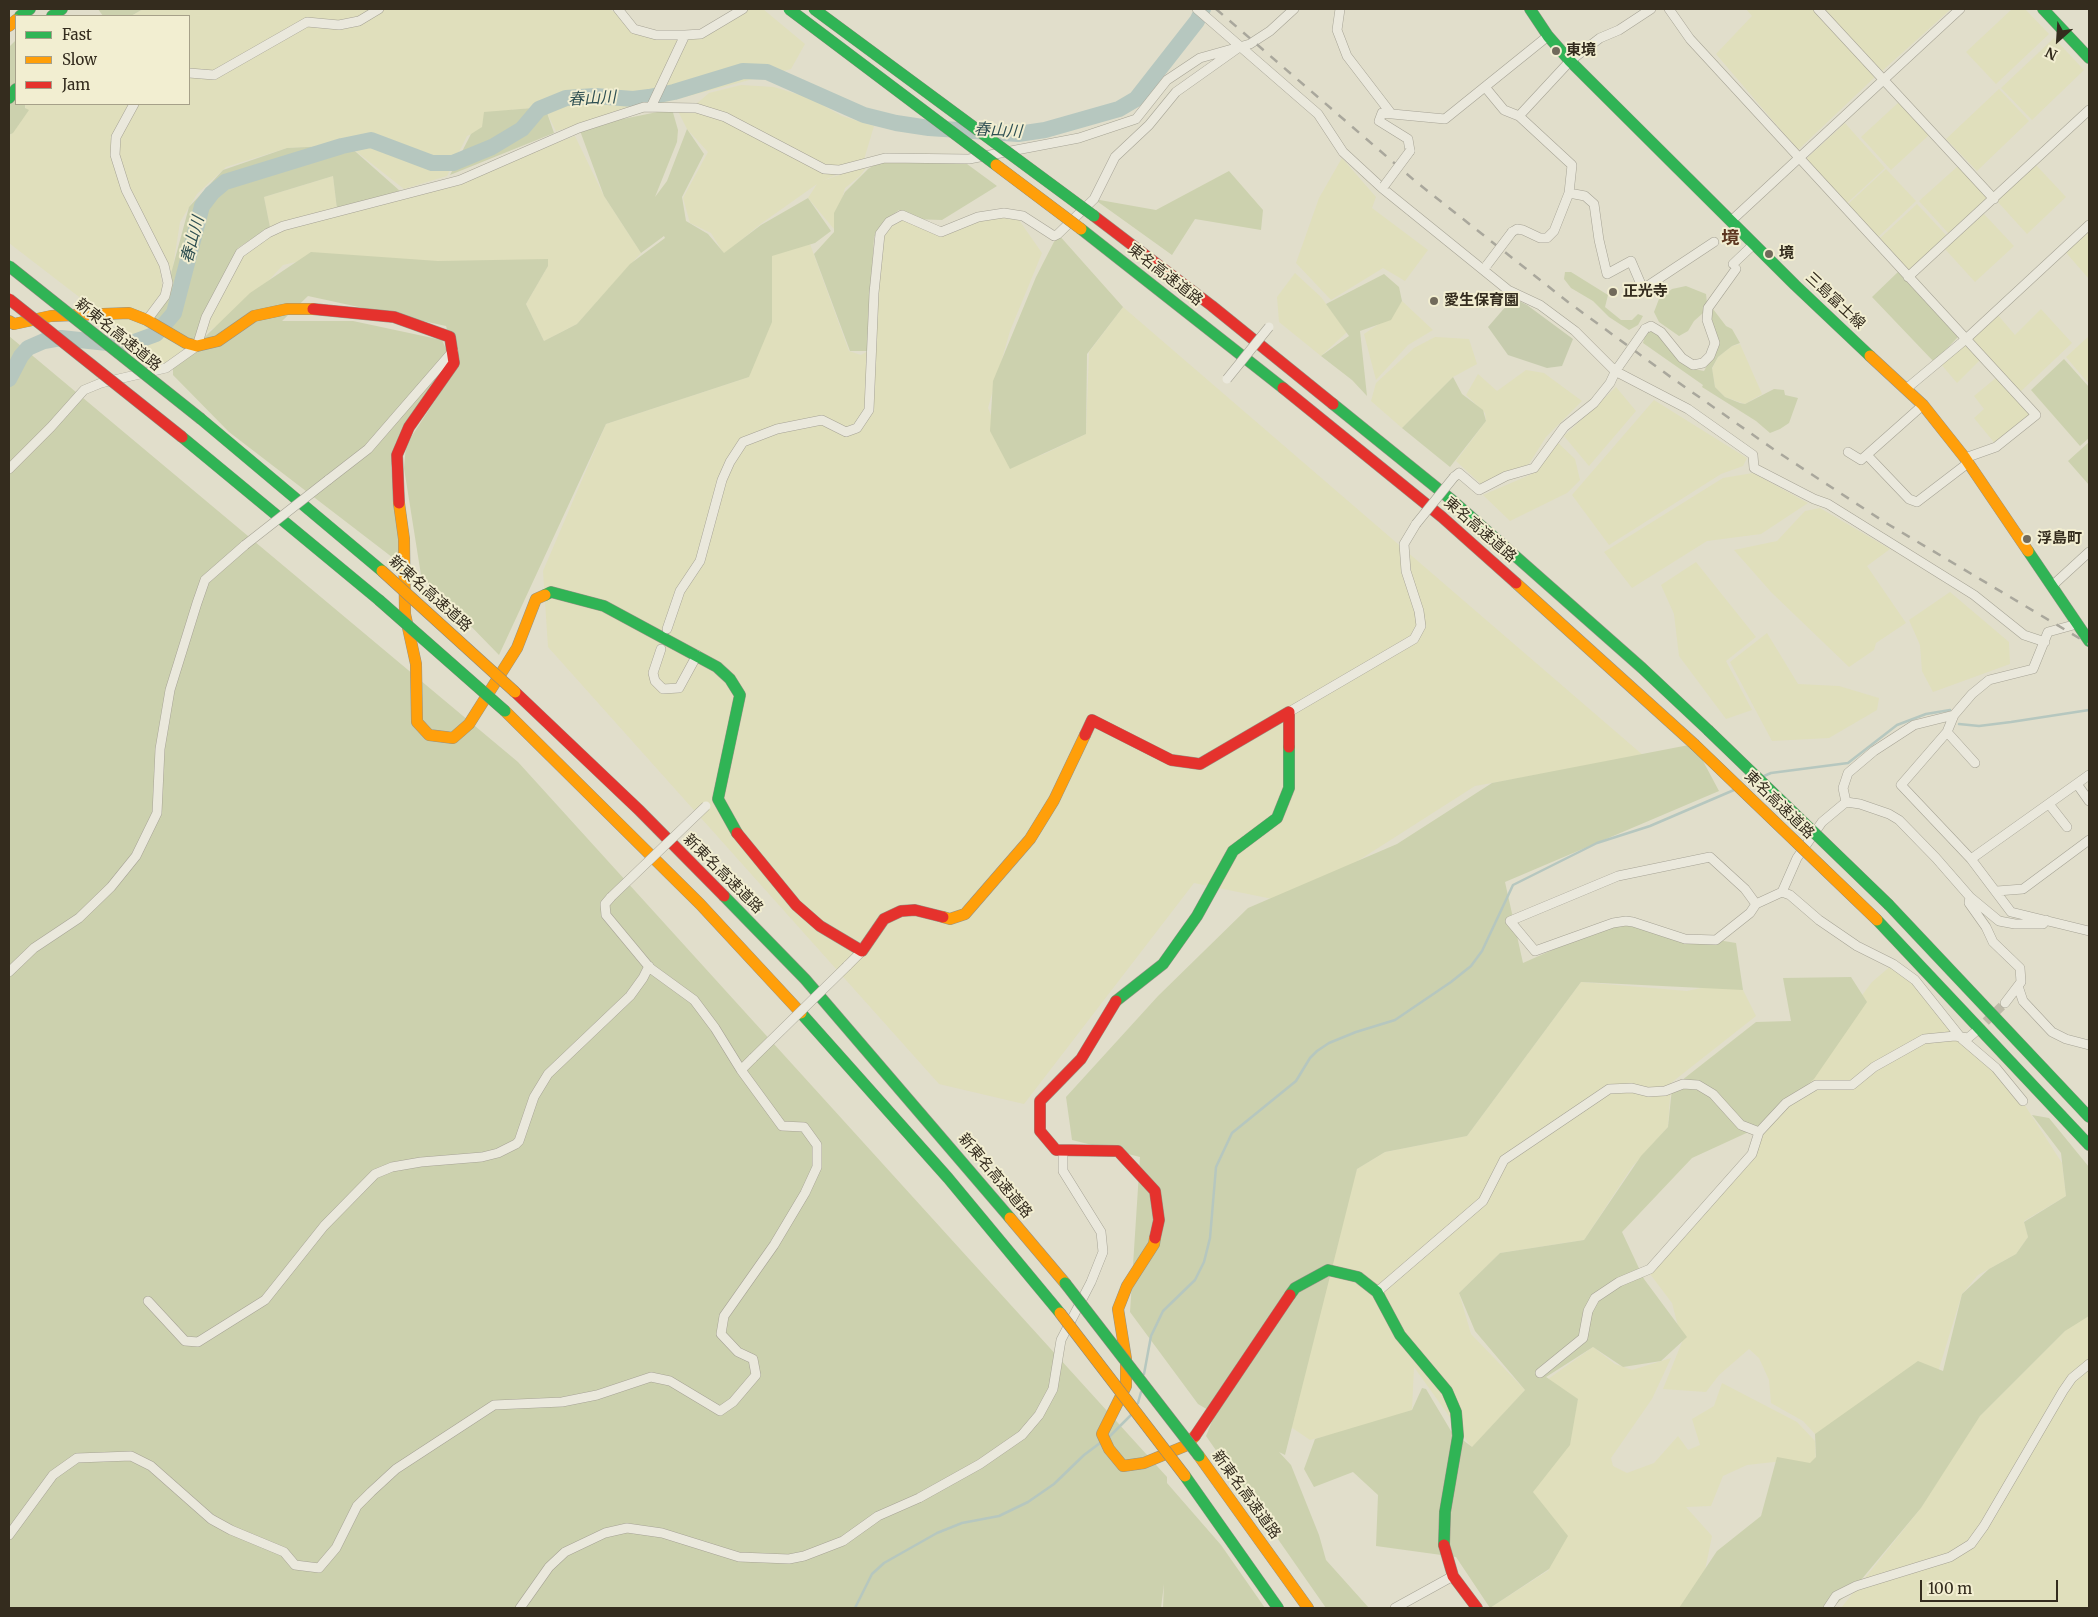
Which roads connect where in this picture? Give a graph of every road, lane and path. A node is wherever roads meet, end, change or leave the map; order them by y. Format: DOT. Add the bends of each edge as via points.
graph roads {
  1 [pos="379,9"];
  2 [pos="618,9"];
  3 [pos="743,9"];
  4 [pos="789,9"];
  5 [pos="814,9"];
  6 [pos="1198,9"];
  7 [pos="1294,9"];
  8 [pos="1340,9"];
  9 [pos="1530,9"];
  10 [pos="1651,9"];
  11 [pos="1669,9"];
  12 [pos="1818,9"];
  13 [pos="1960,9"];
  14 [pos="2043,9"];
  15 [pos="685,35"];
  16 [pos="1548,36"];
  17 [pos="1241,45"];
  18 [pos="2089,58"];
  19 [pos="1570,61"];
  20 [pos="190,73"];
  21 [pos="1884,80"];
  22 [pos="1485,87"];
  23 [pos="133,105"];
  24 [pos="651,107"];
  25 [pos="2089,110"];
  26 [pos="1390,112"];
  27 [pos="1519,116"];
  28 [pos="1799,159"];
  29 [pos="1383,187"];
  30 [pos="1569,193"];
  31 [pos="1994,199"];
  32 [pos="1731,221"];
  33 [pos="2089,225"];
  34 [pos="1714,242"];
  35 [pos="1754,244"];
  36 [pos="9,266"];
  37 [pos="1485,268"];
  38 [pos="1908,277"];
  39 [pos="9,299"];
  40 [pos="147,320"];
  41 [pos="10,326"];
  42 [pos="1269,327"];
  43 [pos="1966,339"];
  44 [pos="197,346"];
  45 [pos="453,352"];
  46 [pos="1617,368"];
  47 [pos="1227,379"];
  48 [pos="1906,389"];
  49 [pos="1923,406"];
  50 [pos="1848,452"];
  51 [pos="1867,455"];
  52 [pos="1966,461"];
  53 [pos="9,469"];
  54 [pos="2089,552"];
  55 [pos="2053,585"];
  56 [pos="2077,624"];
  57 [pos="667,629"];
  58 [pos="2089,641"];
  59 [pos="2045,642"];
  60 [pos="661,649"];
  61 [pos="697,655"];
  62 [pos="1289,712"];
  63 [pos="1954,715"];
  64 [pos="1947,732"];
  65 [pos="1975,763"];
  66 [pos="2089,775"];
  67 [pos="2077,784"];
  68 [pos="718,799"];
  69 [pos="2089,801"];
  70 [pos="1846,802"];
  71 [pos="2049,804"];
  72 [pos="2066,827"];
  73 [pos="2089,840"];
  74 [pos="1971,859"];
  75 [pos="1997,891"];
  76 [pos="1782,892"];
  77 [pos="1970,897"];
  78 [pos="1756,904"];
  79 [pos="2046,920"];
  80 [pos="2089,931"];
  81 [pos="862,952"];
  82 [pos="648,966"];
  83 [pos="9,972"];
  84 [pos="2018,986"];
  85 [pos="2005,1003"];
  86 [pos="1974,1033"];
  87 [pos="1962,1038"];
  88 [pos="2089,1045"];
  89 [pos="741,1070"];
  90 [pos="2023,1100"];
  91 [pos="2089,1117"];
  92 [pos="1759,1132"];
  93 [pos="2089,1144"];
  94 [pos="1063,1150"];
  95 [pos="1377,1292"];
  96 [pos="148,1301"];
  97 [pos="2089,1364"];
  98 [pos="1540,1373"];
  99 [pos="9,1535"];
  100 [pos="1453,1576"];
  101 [pos="520,1608"];
  102 [pos="1278,1608"];
  103 [pos="1308,1608"];
  104 [pos="1395,1608"];
  105 [pos="1477,1608"];
  106 [pos="1828,1608"];
  1 -- 20 [label="street" via="360,21 339,25 307,22 214,75"];
  2 -- 15 [label="street" via="634,29 656,35"];
  3 -- 15 [label="street" via="701,34"];
  4 -- 93 [label="main road, 東名高速道路, bridge" via="1238,351 1442,517 1694,744 1877,920"];
  5 -- 91 [label="main road, 東名高速道路, bridge" via="1212,306 1452,501 1642,668 1889,905"];
  6 -- 17 [label="street"];
  7 -- 17 [label="street" via="1270,31 1250,44"];
  8 -- 26 [label="street" via="1337,30 1347,56"];
  9 -- 16 [label="main road, 三島富士線"];
  10 -- 19 [label="street" via="1600,38"];
  11 -- 28 [label="street" via="1690,38"];
  12 -- 21 [label="street"];
  13 -- 21 [label="street"];
  14 -- 18 [label="main road"];
  15 -- 24 [label="street"];
  16 -- 19 [label="main road, 三島富士線"];
  16 -- 22 [label="street"];
  17 -- 24 [label="street" via="1200,58 1167,80 1136,119 1079,138 969,159 885,158 839,170 824,169 725,117 696,108"];
  17 -- 29 [label="street" via="1318,114 1343,152"];
  17 -- 57 [label="street" via="1176,92 1149,125 1115,157 1094,199 1058,234 1054,236 1023,216 1004,213 978,216 941,232 902,215 889,222 880,234 869,410 857,428 846,432 822,420 777,429 743,442 722,480 700,561 680,591"];
  19 -- 27 [label="street"];
  19 -- 32 [label="main road, 三島富士線"];
  21 -- 28 [label="street"];
  21 -- 31 [label="street"];
  22 -- 26 [label="street" via="1445,119"];
  22 -- 27 [label="street" via="1504,110"];
  23 -- 40 [label="street" via="116,137 115,155 126,190 164,265 168,283 165,296"];
  24 -- 44 [label="street" via="593,123 460,180 304,219 269,232 240,253 206,317"];
  25 -- 31 [label="street"];
  26 -- 29 [label="street, bridge" via="1382,113 1379,121 1408,139 1410,151"];
  27 -- 30 [label="street" via="1572,165"];
  28 -- 32 [label="street"];
  28 -- 38 [label="street"];
  29 -- 37 [label="street"];
  30 -- 34 [label="street" via="1585,196 1594,204 1598,240 1607,274 1631,261 1643,288"];
  30 -- 37 [label="street, bridge" via="1554,231 1547,238 1517,229"];
  31 -- 38 [label="street"];
  32 -- 35 [label="main road, 三島富士線"];
  33 -- 43 [label="street"];
  35 -- 46 [label="street, bridge" via="1708,308 1707,320 1715,344 1703,363 1693,365 1682,358 1652,326 1645,329"];
  35 -- 48 [label="main road, 三島富士線"];
  36 -- 103 [label="main road, 新東名高速道路, bridge" via="201,419 382,571 639,810 804,979 1065,1283 1199,1456"];
  37 -- 46 [label="street" via="1508,290 1540,305 1575,331"];
  38 -- 43 [label="street"];
  39 -- 102 [label="main road, bridge" via="379,600 505,711 700,904 948,1178 1060,1313 1185,1476"];
  40 -- 41 [label="main road" via="129,313 51,316"];
  40 -- 44 [label="main road" via="186,344"];
  42 -- 47 [label="street, bridge"];
  43 -- 48 [label="street"];
  43 -- 52 [label="street" via="2036,415 1996,448"];
  44 -- 45 [label="main road" via="218,342 254,316 287,309 331,309 403,320 450,337"];
  44 -- 53 [label="street" via="166,368 84,390"];
  45 -- 61 [label="main road" via="454,363 409,427 397,454 397,485 404,539 404,614 416,664 417,722 422,729 429,735 452,738 478,712 517,648 536,599 551,592 604,606"];
  45 -- 83 [label="street, bridge" via="368,450 205,580 170,690 160,749 157,813 136,856 111,887 79,918 34,948"];
  46 -- 59 [label="street" via="1688,409 1753,455 1754,468 1828,504 1974,595 2024,635"];
  46 -- 62 [label="street, bridge" via="1594,403 1564,427 1534,468 1506,476 1479,490 1459,473 1454,477 1404,544 1406,572 1421,626 1414,639"];
  48 -- 49 [label="main road, 三島富士線"];
  49 -- 51 [label="street"];
  49 -- 52 [label="main road, 三島富士線"];
  50 -- 51 [label="street" via="1861,460"];
  51 -- 52 [label="street" via="1910,500 1917,502"];
  52 -- 55 [label="main road, 三島富士線"];
  54 -- 55 [label="street"];
  55 -- 56 [label="main road, 三島富士線"];
  56 -- 58 [label="main road, 三島富士線"];
  56 -- 59 [label="street" via="2048,632"];
  59 -- 63 [label="street" via="2033,669 1989,680"];
  60 -- 61 [label="street" via="653,673 655,681 663,689 679,688"];
  61 -- 68 [label="main road" via="730,678 740,695"];
  62 -- 81 [label="main road" via="1200,764 1171,760 1092,720 1054,800 1030,839 980,899 965,914 950,919 915,910 901,911 884,919"];
  62 -- 94 [label="main road" via="1289,788 1277,818 1233,851 1197,916 1163,964 1113,1004 1081,1059 1040,1101 1040,1131 1056,1150"];
  63 -- 64 [label="street"];
  63 -- 70 [label="street" via="1914,725 1874,751 1848,773 1843,788"];
  64 -- 65 [label="street"];
  64 -- 74 [label="street" via="1901,785"];
  66 -- 67 [label="street"];
  67 -- 69 [label="street"];
  67 -- 71 [label="street"];
  68 -- 81 [label="main road" via="733,828 796,905 820,926"];
  68 -- 82 [label="street, bridge" via="706,806 605,904 606,915"];
  70 -- 76 [label="street" via="1822,822 1797,858"];
  70 -- 77 [label="street" via="1860,804 1899,820"];
  71 -- 72 [label="street"];
  71 -- 74 [label="street"];
  73 -- 75 [label="street" via="2023,889"];
  74 -- 75 [label="street"];
  75 -- 79 [label="street" via="2011,912"];
  76 -- 78 [label="street"];
  76 -- 87 [label="street" via="1857,946 1894,964 1915,980"];
  77 -- 79 [label="street" via="1999,921 2043,924"];
  77 -- 84 [label="street" via="1969,903 1993,942 2020,968"];
  78 -- 78 [label="street" via="1716,940 1685,939 1626,921 1535,951 1510,921 1618,876 1710,857 1745,889"];
  79 -- 80 [label="street"];
  81 -- 89 [label="street, bridge"];
  82 -- 89 [label="street" via="694,1000"];
  82 -- 96 [label="street" via="630,996 548,1074 534,1097 516,1144 482,1157 392,1166 375,1174 324,1226 265,1300 198,1342 185,1341"];
  84 -- 85 [label="street"];
  84 -- 88 [label="street" via="2023,1001 2052,1032 2066,1040"];
  86 -- 87 [label="street"];
  87 -- 90 [label="street" via="1996,1068"];
  87 -- 92 [label="street" via="1924,1039 1874,1067 1852,1085 1816,1085 1786,1103"];
  89 -- 99 [label="street" via="782,1126 804,1127 817,1144 817,1167 806,1193 774,1245 724,1316 721,1334 738,1352 753,1359 756,1375 733,1402 720,1411 670,1381 651,1377 597,1395 562,1402 494,1405 396,1469 371,1492 357,1506 336,1548 318,1568 295,1565 284,1552 211,1519 152,1466 131,1456 77,1458 53,1475"];
  92 -- 95 [label="street" via="1741,1125 1713,1094 1698,1085 1684,1084 1666,1091 1648,1092 1632,1088 1609,1089 1504,1160 1483,1201"];
  92 -- 98 [label="street" via="1752,1154 1657,1262 1650,1269 1619,1282 1595,1298 1588,1311 1583,1338"];
  94 -- 95 [label="main road" via="1118,1151 1155,1190 1159,1220 1154,1244 1127,1286 1118,1309 1126,1359 1126,1386 1102,1434 1123,1466 1144,1463 1185,1446 1200,1429 1295,1288 1328,1270 1358,1277"];
  94 -- 101 [label="street" via="1063,1172 1100,1232 1103,1252 1061,1340 1053,1389 1039,1415 1022,1435 980,1464 919,1498 878,1516 843,1541 804,1556 789,1559 739,1557 662,1533 628,1528 605,1533 565,1552 549,1567"];
  95 -- 100 [label="main road" via="1400,1335 1447,1390 1456,1412 1458,1436 1445,1512 1444,1543"];
  97 -- 106 [label="street" via="2063,1390 1971,1544 1950,1558 1856,1586 1836,1596"];
  100 -- 104 [label="street"];
  100 -- 105 [label="main road"];
}
